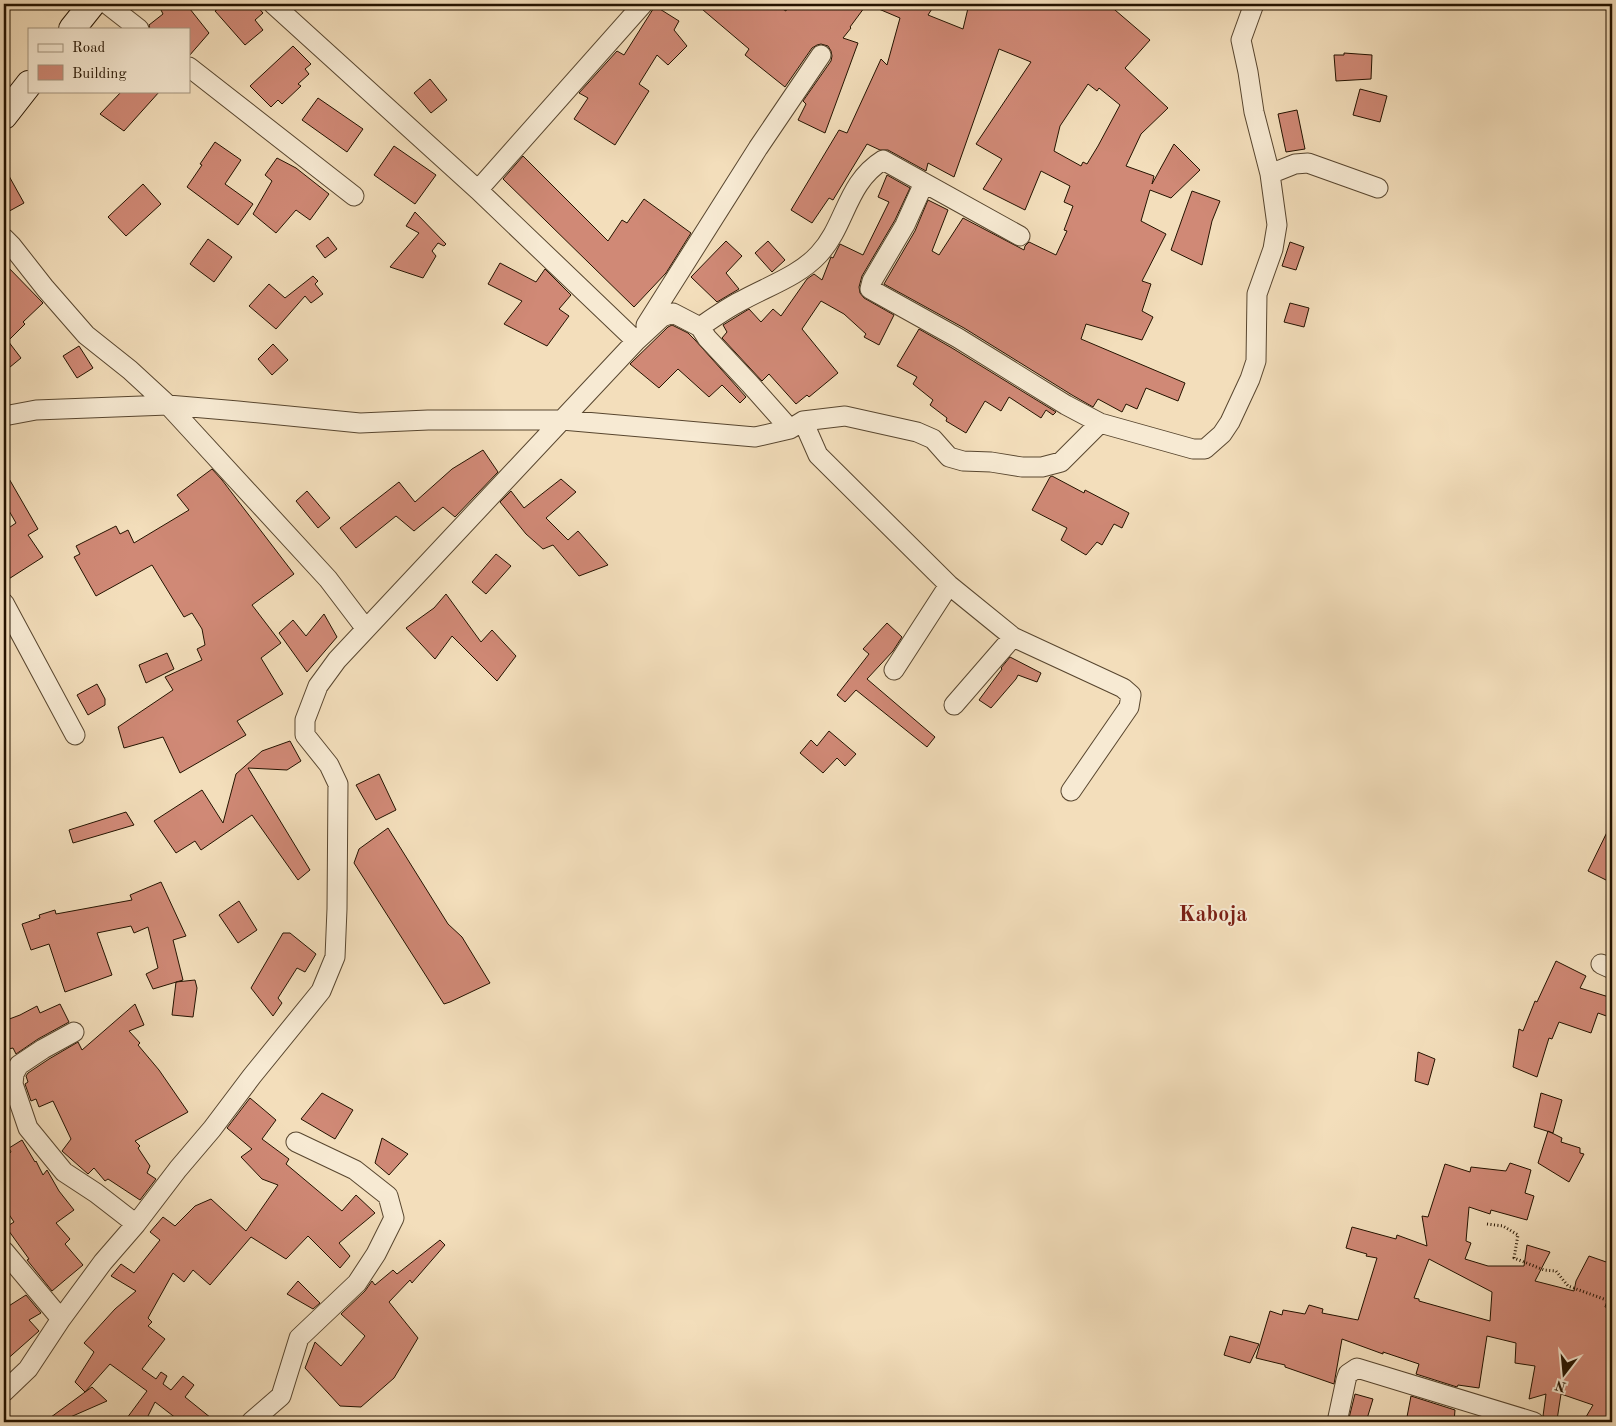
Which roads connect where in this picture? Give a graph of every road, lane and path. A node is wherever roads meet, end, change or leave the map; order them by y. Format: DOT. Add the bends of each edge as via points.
graph roads {
  1 [pos="92,4"];
  2 [pos="107,4"];
  3 [pos="272,4"];
  4 [pos="644,4"];
  5 [pos="1254,4"];
  6 [pos="73,28"];
  7 [pos="138,28"];
  8 [pos="821,55"];
  9 [pos="190,68"];
  10 [pos="28,85"];
  11 [pos="4,116"];
  12 [pos="1270,174"];
  13 [pos="924,183"];
  14 [pos="1378,188"];
  15 [pos="478,190"];
  16 [pos="354,196"];
  17 [pos="1020,236"];
  18 [pos="4,238"];
  19 [pos="700,327"];
  20 [pos="636,340"];
  21 [pos="168,405"];
  22 [pos="4,416"];
  23 [pos="562,420"];
  24 [pos="1100,423"];
  25 [pos="797,425"];
  26 [pos="949,584"];
  27 [pos="4,603"];
  28 [pos="366,629"];
  29 [pos="1013,637"];
  30 [pos="894,670"];
  31 [pos="954,705"];
  32 [pos="75,735"];
  33 [pos="1070,792"];
  34 [pos="74,1032"];
  35 [pos="296,1142"];
  36 [pos="136,1224"];
  37 [pos="1487,1224"];
  38 [pos="4,1251"];
  39 [pos="1612,1302"];
  40 [pos="61,1319"];
  41 [pos="4,1392"];
  42 [pos="251,1422"];
  43 [pos="1337,1422"];
  44 [pos="1534,1422"];
  1 -- 6 [label="street"];
  2 -- 7 [label="street"];
  3 -- 15 [label="street"];
  4 -- 15 [label="street"];
  5 -- 12 [label="street" via="1241,40 1254,112"];
  8 -- 20 [label="street"];
  9 -- 16 [label="street"];
  10 -- 11 [label="street"];
  12 -- 14 [label="street" via="1295,164 1308,163"];
  12 -- 24 [label="street" via="1277,225 1274,249 1257,294 1256,361 1226,428 1205,448 1193,448"];
  13 -- 17 [label="street"];
  13 -- 19 [label="street" via="882,160 872,167 856,188 830,239 806,267 740,301"];
  13 -- 24 [label="street" via="870,289"];
  15 -- 20 [label="street"];
  18 -- 21 [label="street" via="86,335"];
  19 -- 20 [label="street" via="672,313 662,317"];
  19 -- 25 [label="street" via="750,384"];
  20 -- 23 [label="street"];
  21 -- 22 [label="street" via="36,410"];
  21 -- 23 [label="street" via="360,423"];
  21 -- 28 [label="street" via="328,579"];
  23 -- 25 [label="street" via="755,437"];
  23 -- 28 [label="street"];
  24 -- 25 [label="street" via="1061,462 1042,467 964,461 949,457 933,440 917,432 845,416"];
  25 -- 26 [label="street" via="818,455"];
  26 -- 29 [label="street"];
  26 -- 30 [label="street"];
  27 -- 32 [label="street"];
  28 -- 36 [label="street" via="318,686 305,720 305,735 329,764 338,784 335,957 321,991"];
  29 -- 31 [label="street"];
  29 -- 33 [label="street" via="1123,688 1131,695 1129,707"];
  34 -- 36 [label="street" via="19,1066 13,1084 28,1128 64,1172"];
  35 -- 42 [label="street" via="362,1175 388,1196 394,1218 357,1283 298,1338 281,1396"];
  36 -- 40 [label="street"];
  37 -- 39 [label="path" via="1503,1226 1518,1235 1514,1258 1544,1270 1556,1271 1568,1286"];
  38 -- 40 [label="street"];
  40 -- 41 [label="street" via="28,1369"];
  43 -- 44 [label="street" via="1348,1374 1357,1368"];
}
